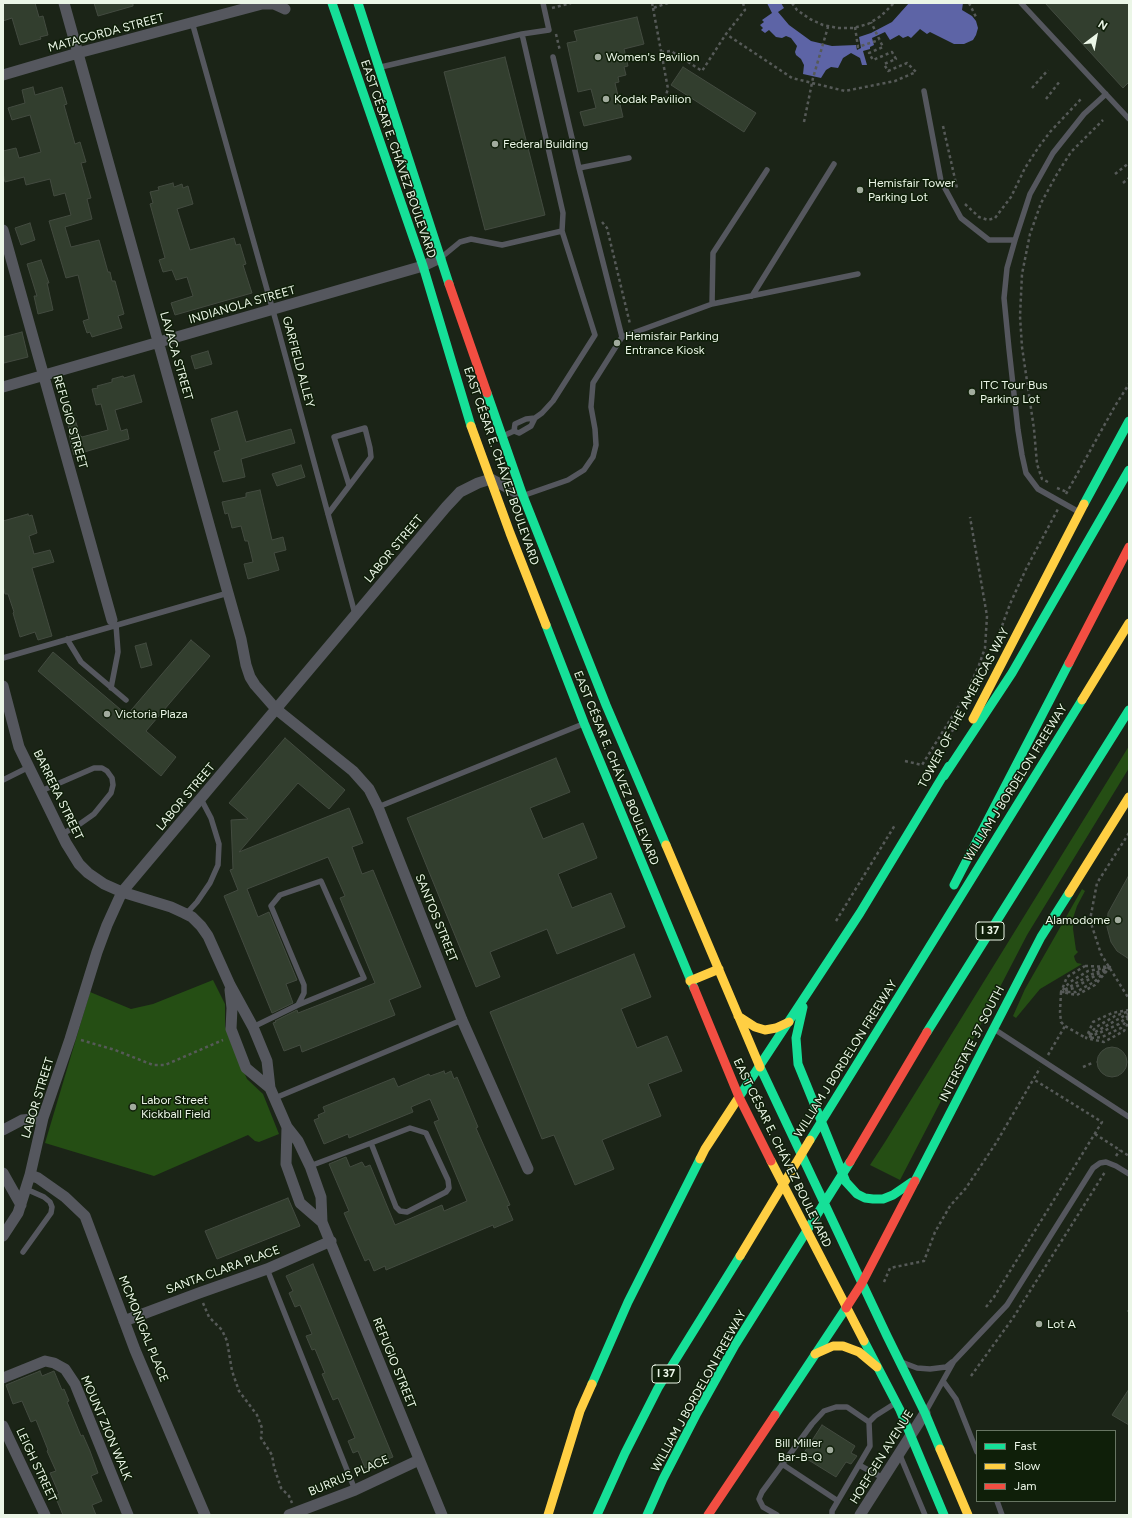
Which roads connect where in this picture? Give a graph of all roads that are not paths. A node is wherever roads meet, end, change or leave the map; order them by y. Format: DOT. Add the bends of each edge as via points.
graph roads {
  1 [pos="64,3"];
  2 [pos="332,3"];
  3 [pos="358,3"];
  4 [pos="543,3"];
  5 [pos="1022,3"];
  6 [pos="285,9"];
  7 [pos="192,22"];
  8 [pos="522,34"];
  9 [pos="78,53"];
  10 [pos="553,57"];
  11 [pos="379,68"];
  12 [pos="3,75"];
  13 [pos="924,91"];
  14 [pos="1106,94"];
  15 [pos="1129,119"];
  16 [pos="629,158"];
  17 [pos="834,164"];
  18 [pos="579,168"];
  19 [pos="767,170"];
  20 [pos="3,230"];
  21 [pos="562,231"];
  22 [pos="1015,240"];
  23 [pos="440,258"];
  24 [pos="423,266"];
  25 [pos="858,274"];
  26 [pos="752,296"];
  27 [pos="712,304"];
  28 [pos="273,310"];
  29 [pos="622,337"];
  30 [pos="159,343"];
  31 [pos="43,376"];
  32 [pos="3,387"];
  33 [pos="535,418"];
  34 [pos="1129,421"];
  35 [pos="514,431"];
  36 [pos="502,436"];
  37 [pos="1129,470"];
  38 [pos="491,479"];
  39 [pos="349,485"];
  40 [pos="523,496"];
  41 [pos="1079,512"];
  42 [pos="328,514"];
  43 [pos="1129,547"];
  44 [pos="228,593"];
  45 [pos="355,615"];
  46 [pos="1129,623"];
  47 [pos="114,624"];
  48 [pos="67,639"];
  49 [pos="3,658"];
  50 [pos="3,686"];
  51 [pos="111,688"];
  52 [pos="126,700"];
  53 [pos="276,709"];
  54 [pos="1129,710"];
  55 [pos="584,723"];
  56 [pos="29,767"];
  57 [pos="944,776"];
  58 [pos="3,780"];
  59 [pos="41,791"];
  60 [pos="1129,797"];
  61 [pos="201,799"];
  62 [pos="378,807"];
  63 [pos="62,834"];
  64 [pos="122,892"];
  65 [pos="950,894"];
  66 [pos="186,914"];
  67 [pos="938,915"];
  68 [pos="719,969"];
  69 [pos="690,981"];
  70 [pos="230,986"];
  71 [pos="806,996"];
  72 [pos="298,1005"];
  73 [pos="738,1016"];
  74 [pos="462,1020"];
  75 [pos="884,1021"];
  76 [pos="789,1022"];
  77 [pos="252,1027"];
  78 [pos="994,1028"];
  79 [pos="760,1067"];
  80 [pos="270,1088"];
  81 [pos="739,1097"];
  82 [pos="275,1098"];
  83 [pos="1129,1117"];
  84 [pos="43,1118"];
  85 [pos="287,1127"];
  86 [pos="3,1130"];
  87 [pos="371,1143"];
  88 [pos="310,1166"];
  89 [pos="528,1169"];
  90 [pos="3,1174"];
  91 [pos="1129,1174"];
  92 [pos="30,1175"];
  93 [pos="915,1180"];
  94 [pos="26,1190"];
  95 [pos="21,1205"];
  96 [pos="322,1222"];
  97 [pos="3,1236"];
  98 [pos="331,1241"];
  99 [pos="23,1252"];
  100 [pos="267,1270"];
  101 [pos="862,1283"];
  102 [pos="846,1308"];
  103 [pos="124,1321"];
  104 [pos="815,1354"];
  105 [pos="900,1361"];
  106 [pos="954,1361"];
  107 [pos="877,1367"];
  108 [pos="3,1378"];
  109 [pos="943,1381"];
  110 [pos="896,1403"];
  111 [pos="925,1413"];
  112 [pos="870,1422"];
  113 [pos="3,1426"];
  114 [pos="911,1435"];
  115 [pos="976,1449"];
  116 [pos="899,1453"];
  117 [pos="419,1460"];
  118 [pos="782,1464"];
  119 [pos="859,1464"];
  120 [pos="883,1478"];
  121 [pos="355,1490"];
  122 [pos="838,1501"];
  123 [pos="997,1502"];
  124 [pos="292,1513"];
  125 [pos="45,1515"];
  126 [pos="128,1515"];
  127 [pos="205,1515"];
  128 [pos="442,1515"];
  129 [pos="548,1515"];
  130 [pos="597,1515"];
  131 [pos="647,1515"];
  132 [pos="708,1515"];
  133 [pos="777,1515"];
  134 [pos="832,1515"];
  135 [pos="860,1515"];
  136 [pos="925,1515"];
  137 [pos="944,1515"];
  138 [pos="968,1515"];
  139 [pos="1002,1515"];
  1 -- 9 [label="street, LAVACA STREET"];
  2 -- 24 [label="main road, EAST CÉSAR E. CHÁVEZ BOULEVARD"];
  3 -- 11 [label="main road, EAST CÉSAR E. CHÁVEZ BOULEVARD"];
  4 -- 8 [label="lane" via="549,30"];
  5 -- 14 [label="lane"];
  6 -- 7 [label="street, MATAGORDA STREET" via="274,4 262,4"];
  7 -- 9 [label="street, MATAGORDA STREET"];
  7 -- 28 [label="lane, GARFIELD ALLEY"];
  8 -- 11 [label="lane"];
  8 -- 21 [label="lane" via="563,213"];
  9 -- 12 [label="street, MATAGORDA STREET"];
  9 -- 30 [label="street, LAVACA STREET"];
  10 -- 18 [label="lane"];
  11 -- 23 [label="main road, EAST CÉSAR E. CHÁVEZ BOULEVARD"];
  13 -- 22 [label="lane" via="941,181 960,218 989,240"];
  14 -- 15 [label="lane"];
  14 -- 22 [label="lane" via="1084,114 1052,153 1030,194"];
  16 -- 18 [label="lane"];
  17 -- 26 [label="lane"];
  18 -- 29 [label="lane"];
  19 -- 27 [label="lane" via="713,253"];
  20 -- 31 [label="street, REFUGIO STREET"];
  21 -- 23 [label="lane" via="502,245 471,239 460,242"];
  21 -- 33 [label="lane" via="594,335 553,400"];
  22 -- 41 [label="lane" via="1007,268 1004,298 1008,349 1026,474 1038,489"];
  23 -- 24 [label="street, INDIANOLA STREET"];
  23 -- 36 [label="main road, EAST CÉSAR E. CHÁVEZ BOULEVARD"];
  24 -- 28 [label="street, INDIANOLA STREET"];
  24 -- 38 [label="main road, EAST CÉSAR E. CHÁVEZ BOULEVARD" via="471,425"];
  25 -- 26 [label="lane"];
  26 -- 27 [label="lane"];
  27 -- 29 [label="lane"];
  28 -- 30 [label="street, INDIANOLA STREET"];
  28 -- 42 [label="lane, GARFIELD ALLEY"];
  29 -- 40 [label="lane" via="594,383 591,407 596,444 593,457 584,470 568,480"];
  30 -- 31 [label="street, INDIANOLA STREET"];
  30 -- 44 [label="street, LAVACA STREET"];
  31 -- 32 [label="street, INDIANOLA STREET"];
  31 -- 47 [label="street, REFUGIO STREET"];
  33 -- 35 [label="lane" via="516,424"];
  33 -- 35 [label="lane" via="531,426 519,433"];
  34 -- 41 [label="main road, TOWER OF THE AMERICAS WAY"];
  35 -- 36 [label="lane"];
  36 -- 40 [label="main road, EAST CÉSAR E. CHÁVEZ BOULEVARD"];
  37 -- 57 [label="main road" via="1012,673"];
  38 -- 40 [label="street"];
  38 -- 45 [label="street, LABOR STREET" via="460,492"];
  38 -- 55 [label="main road, EAST CÉSAR E. CHÁVEZ BOULEVARD"];
  39 -- 39 [label="lane" via="370,456 365,428 334,437"];
  39 -- 42 [label="lane"];
  40 -- 68 [label="main road, EAST CÉSAR E. CHÁVEZ BOULEVARD" via="606,705"];
  41 -- 57 [label="main road, TOWER OF THE AMERICAS WAY"];
  42 -- 45 [label="lane, GARFIELD ALLEY"];
  43 -- 65 [label="main road"];
  44 -- 47 [label="lane"];
  44 -- 53 [label="street, LAVACA STREET" via="250,678"];
  45 -- 53 [label="street, LABOR STREET"];
  46 -- 75 [label="main road, WILLIAM J BORDELON FREEWAY / I 37"];
  47 -- 48 [label="lane"];
  47 -- 51 [label="lane" via="118,652"];
  48 -- 49 [label="lane"];
  48 -- 51 [label="lane" via="81,662"];
  50 -- 56 [label="street, BARRERA STREET" via="16,736"];
  51 -- 52 [label="lane"];
  53 -- 61 [label="street, LABOR STREET"];
  53 -- 62 [label="street, SANTOS STREET" via="352,771 369,789"];
  54 -- 131 [label="main road, WILLIAM J BORDELON FREEWAY / I 37" via="735,1345 697,1413"];
  55 -- 62 [label="lane"];
  55 -- 69 [label="main road, EAST CÉSAR E. CHÁVEZ BOULEVARD"];
  56 -- 58 [label="lane"];
  56 -- 59 [label="street, BARRERA STREET"];
  57 -- 71 [label="main road, TOWER OF THE AMERICAS WAY"];
  59 -- 63 [label="street, BARRERA STREET"];
  59 -- 63 [label="lane" via="94,768 102,768 112,778 110,793 94,814"];
  60 -- 78 [label="main road, INTERSTATE 37 SOUTH" via="1041,936"];
  61 -- 64 [label="street, LABOR STREET"];
  61 -- 66 [label="lane" via="219,844 218,865 210,883"];
  62 -- 74 [label="street, SANTOS STREET"];
  63 -- 64 [label="street, BARRERA STREET" via="76,859 88,873"];
  64 -- 66 [label="street, REFUGIO STREET"];
  64 -- 84 [label="street, LABOR STREET" via="97,952"];
  66 -- 70 [label="street, REFUGIO STREET" via="201,926 208,936"];
  67 -- 75 [label="main road"];
  68 -- 69 [label="main road"];
  68 -- 73 [label="main road, EAST CÉSAR E. CHÁVEZ BOULEVARD"];
  69 -- 81 [label="main road, EAST CÉSAR E. CHÁVEZ BOULEVARD"];
  70 -- 77 [label="street, REFUGIO STREET"];
  70 -- 80 [label="street, REFUGIO STREET" via="233,1036 246,1068"];
  71 -- 76 [label="main road, TOWER OF THE AMERICAS WAY"];
  71 -- 93 [label="main road" via="796,1038 798,1064 846,1182 865,1198 883,1199 898,1193"];
  72 -- 72 [label="lane" via="364,978 321,880 280,895 271,906 304,985 304,993"];
  72 -- 77 [label="lane"];
  73 -- 76 [label="main road" via="765,1030"];
  73 -- 79 [label="main road, EAST CÉSAR E. CHÁVEZ BOULEVARD"];
  74 -- 82 [label="lane"];
  74 -- 89 [label="street, SANTOS STREET"];
  75 -- 130 [label="main road, WILLIAM J BORDELON FREEWAY / I 37" via="658,1388"];
  76 -- 79 [label="main road, TOWER OF THE AMERICAS WAY"];
  77 -- 80 [label="street, REFUGIO STREET" via="267,1061"];
  78 -- 83 [label="lane"];
  78 -- 93 [label="main road, INTERSTATE 37 SOUTH"];
  79 -- 81 [label="main road, TOWER OF THE AMERICAS WAY"];
  79 -- 101 [label="main road, EAST CÉSAR E. CHÁVEZ BOULEVARD"];
  80 -- 82 [label="street, REFUGIO STREET"];
  81 -- 102 [label="main road, EAST CÉSAR E. CHÁVEZ BOULEVARD"];
  81 -- 129 [label="main road, TOWER OF THE AMERICAS WAY" via="705,1149 628,1302 580,1411"];
  82 -- 85 [label="street, REFUGIO STREET"];
  84 -- 86 [label="street" via="22,1120"];
  84 -- 92 [label="street, LABOR STREET"];
  85 -- 88 [label="street, REFUGIO STREET" via="298,1141"];
  85 -- 96 [label="street, REFUGIO STREET" via="286,1164 300,1203"];
  87 -- 87 [label="lane" via="410,1128 426,1134 448,1180 449,1188 407,1212 400,1211 396,1207"];
  87 -- 88 [label="lane"];
  88 -- 96 [label="street, REFUGIO STREET" via="321,1197"];
  90 -- 95 [label="street"];
  91 -- 106 [label="lane" via="1106,1162 1093,1168 1007,1305"];
  92 -- 94 [label="street, LABOR STREET"];
  92 -- 103 [label="street, MCMONIGAL PLACE" via="65,1197 85,1216"];
  93 -- 101 [label="main road, INTERSTATE 37 SOUTH"];
  94 -- 95 [label="street, LABOR STREET"];
  94 -- 99 [label="lane" via="44,1197 52,1207 51,1213"];
  95 -- 97 [label="street, LABOR STREET"];
  96 -- 98 [label="street, REFUGIO STREET"];
  98 -- 100 [label="street, SANTA CLARA PLACE"];
  98 -- 117 [label="street, REFUGIO STREET"];
  100 -- 103 [label="street, SANTA CLARA PLACE"];
  100 -- 121 [label="lane"];
  101 -- 102 [label="main road, INTERSTATE 37 SOUTH"];
  101 -- 105 [label="main road, EAST CÉSAR E. CHÁVEZ BOULEVARD"];
  102 -- 104 [label="main road, INTERSTATE 37 SOUTH"];
  102 -- 107 [label="main road, EAST CÉSAR E. CHÁVEZ BOULEVARD"];
  103 -- 127 [label="street, MCMONIGAL PLACE"];
  104 -- 107 [label="main road" via="833,1346 843,1346 859,1352"];
  104 -- 132 [label="main road, INTERSTATE 37 SOUTH"];
  105 -- 106 [label="lane" via="917,1368 930,1369 946,1366"];
  105 -- 111 [label="main road, EAST CÉSAR E. CHÁVEZ BOULEVARD"];
  106 -- 109 [label="lane"];
  107 -- 110 [label="main road, EAST CÉSAR E. CHÁVEZ BOULEVARD"];
  108 -- 126 [label="street, MOUNT ZION WALK" via="45,1361 65,1369 75,1384"];
  109 -- 111 [label="lane"];
  109 -- 115 [label="lane" via="956,1399"];
  110 -- 112 [label="lane"];
  110 -- 114 [label="main road, EAST CÉSAR E. CHÁVEZ BOULEVARD"];
  111 -- 114 [label="street, HOEFGEN AVENUE"];
  111 -- 138 [label="main road, EAST CÉSAR E. CHÁVEZ BOULEVARD"];
  112 -- 118 [label="lane" via="847,1407 824,1411"];
  112 -- 119 [label="lane" via="870,1446"];
  113 -- 125 [label="street, LEIGH STREET"];
  114 -- 116 [label="street, HOEFGEN AVENUE"];
  114 -- 137 [label="main road, EAST CÉSAR E. CHÁVEZ BOULEVARD"];
  116 -- 120 [label="street, HOEFGEN AVENUE"];
  116 -- 136 [label="lane"];
  117 -- 121 [label="street, BURRUS PLACE"];
  117 -- 128 [label="street, REFUGIO STREET"];
  118 -- 122 [label="lane"];
  118 -- 133 [label="lane" via="759,1499 763,1507"];
  119 -- 120 [label="lane"];
  119 -- 122 [label="lane"];
  120 -- 135 [label="street, HOEFGEN AVENUE"];
  121 -- 124 [label="street, BURRUS PLACE"];
  122 -- 134 [label="lane"];
  123 -- 139 [label="lane"];
}
